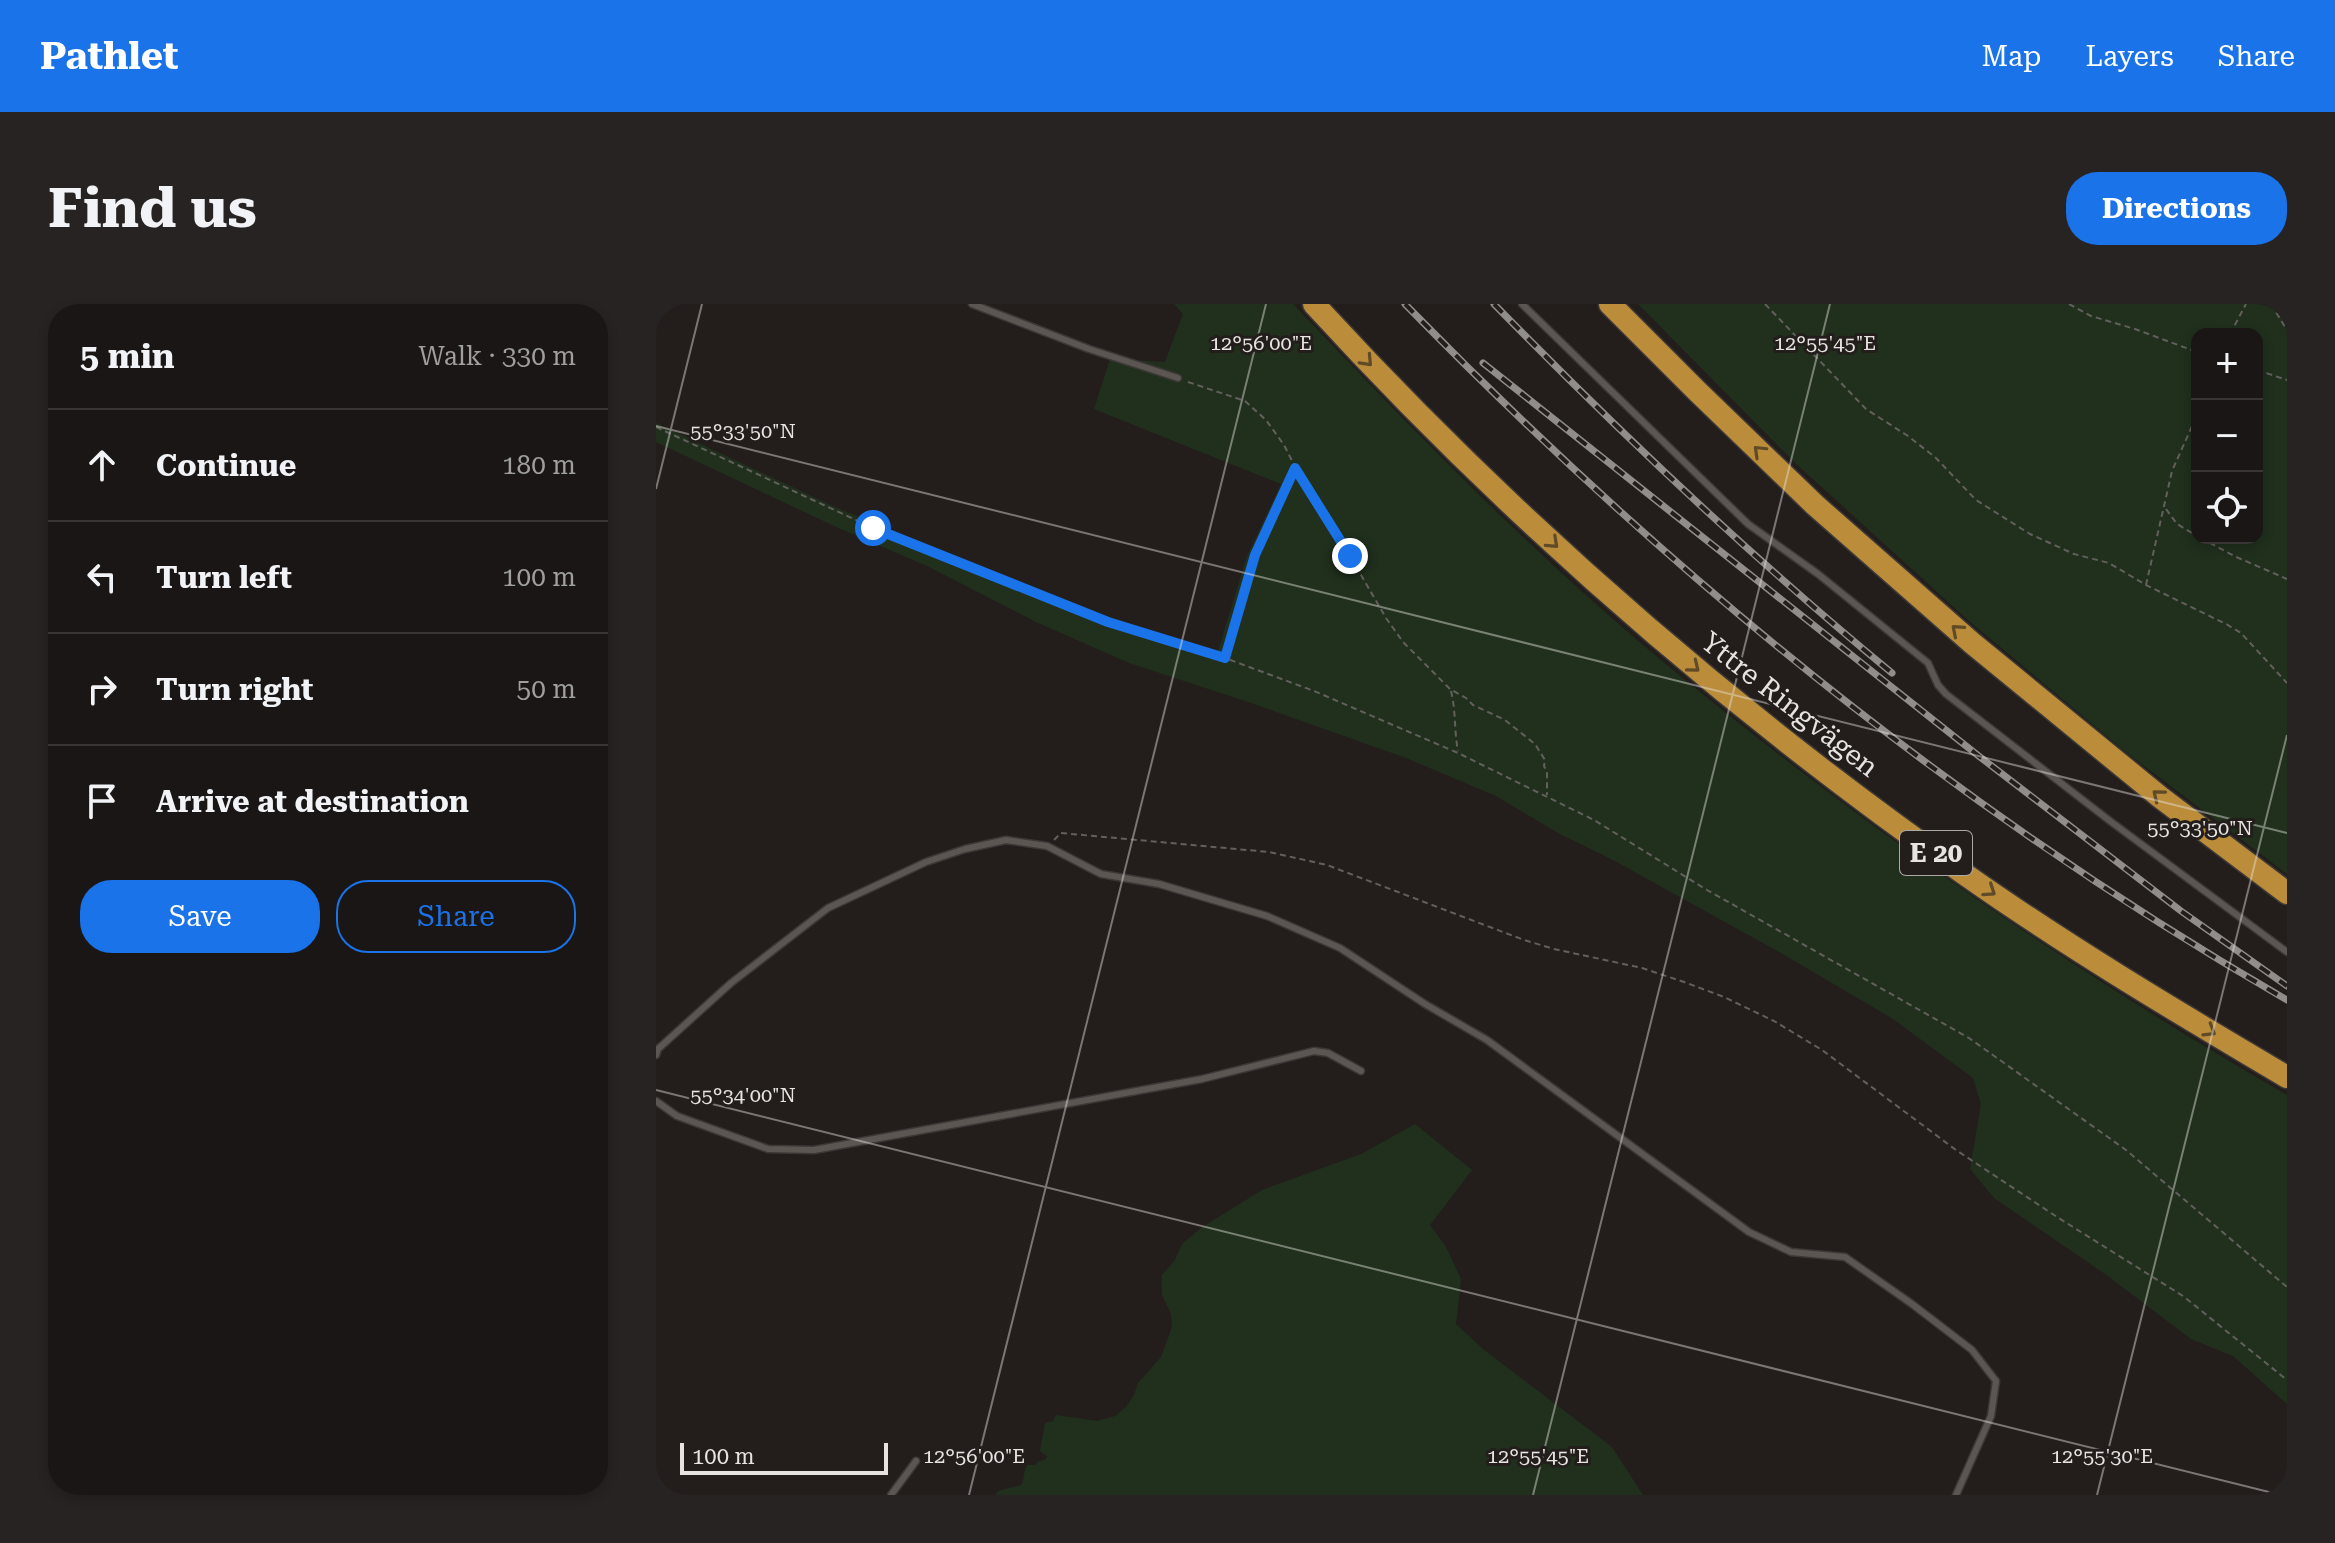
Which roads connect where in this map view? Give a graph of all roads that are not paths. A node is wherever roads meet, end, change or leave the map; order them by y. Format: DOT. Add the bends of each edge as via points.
graph roads {
  1 [pos="972,304"];
  2 [pos="1314,304"];
  3 [pos="1522,304"];
  4 [pos="1610,304"];
  5 [pos="1178,378"];
  6 [pos="2287,893"];
  7 [pos="2287,952"];
  8 [pos="656,1055"];
  9 [pos="1361,1071"];
  10 [pos="2287,1077"];
  11 [pos="656,1101"];
  12 [pos="916,1461"];
  13 [pos="891,1495"];
  14 [pos="1956,1495"];
  1 -- 5 [label="lane"];
  2 -- 10 [label="highway, Yttre Ringvägen / E 20, one-way" via="1498,492 1634,617 1764,724 1977,883 2108,970"];
  3 -- 7 [label="lane" via="1748,524 1928,663 1946,694"];
  6 -- 4 [label="highway, one-way" via="1972,643 1815,505"];
  8 -- 14 [label="lane" via="731,983 828,908 965,849 1006,840 1047,846 1101,874 1159,884 1267,916 1340,948 1487,1040 1749,1232 1791,1252 1845,1257 1972,1350 1996,1381 1991,1416"];
  9 -- 11 [label="lane" via="1314,1051 1202,1079 814,1150 768,1149 677,1116"];
  12 -- 13 [label="lane"];
}
